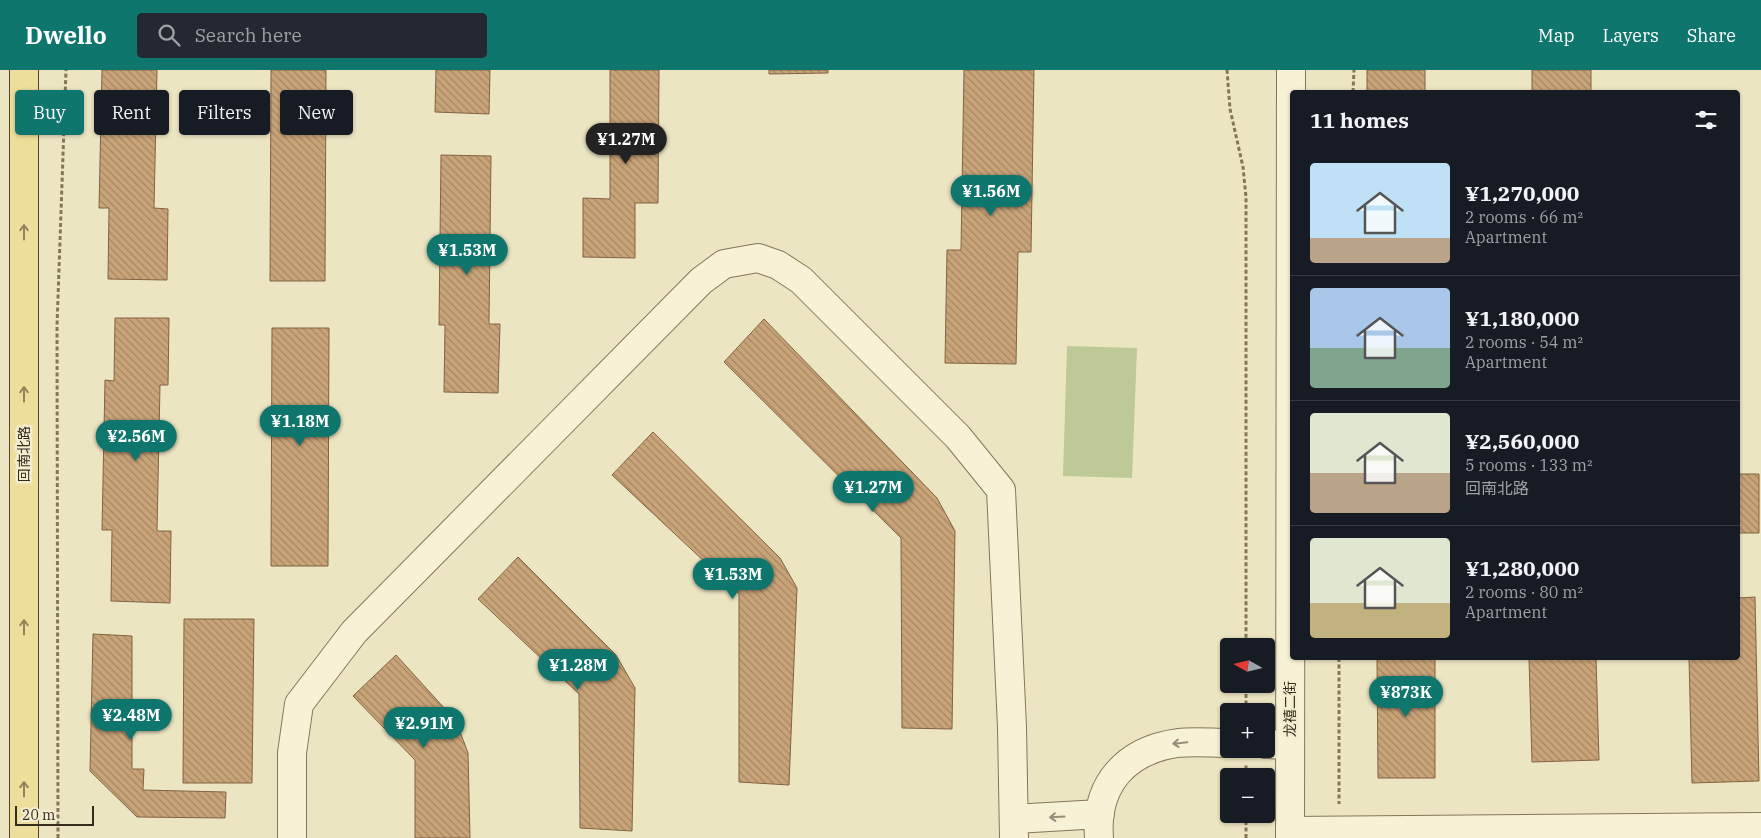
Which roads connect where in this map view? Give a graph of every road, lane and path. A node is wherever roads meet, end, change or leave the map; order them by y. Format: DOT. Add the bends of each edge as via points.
graph roads {
  1 [pos="24,70"];
  2 [pos="66,70"];
  3 [pos="1227,70"];
  4 [pos="1290,70"];
  5 [pos="1354,70"];
  6 [pos="1353,90"];
  7 [pos="1246,638"];
  8 [pos="1339,660"];
  9 [pos="1220,743"];
  10 [pos="1278,745"];
  11 [pos="1339,803"];
  12 [pos="1246,823"];
  13 [pos="1099,826"];
  14 [pos="1761,827"];
  15 [pos="1014,828"];
  16 [pos="1290,834"];
  17 [pos="24,838"];
  18 [pos="58,838"];
  19 [pos="292,838"];
  20 [pos="1246,838"];
  17 -- 1 [label="main road, 回南北路, one-way"];
  2 -- 18 [label="path" via="57,326"];
  3 -- 7 [label="path" via="1230,109 1243,166 1246,197"];
  4 -- 10 [label="street, 龙禧二街"];
  5 -- 6 [label="path"];
  8 -- 11 [label="path"];
  9 -- 13 [label="street, one-way" via="1180,742 1145,752 1128,762 1113,777 1104,794"];
  10 -- 16 [label="street, 龙禧二街"];
  12 -- 20 [label="path"];
  13 -- 15 [label="street, one-way"];
  14 -- 16 [label="street"];
  15 -- 19 [label="street" via="1001,490 958,436 801,280 778,265 758,258 724,264 701,281 354,632 299,704 292,752"];
}
